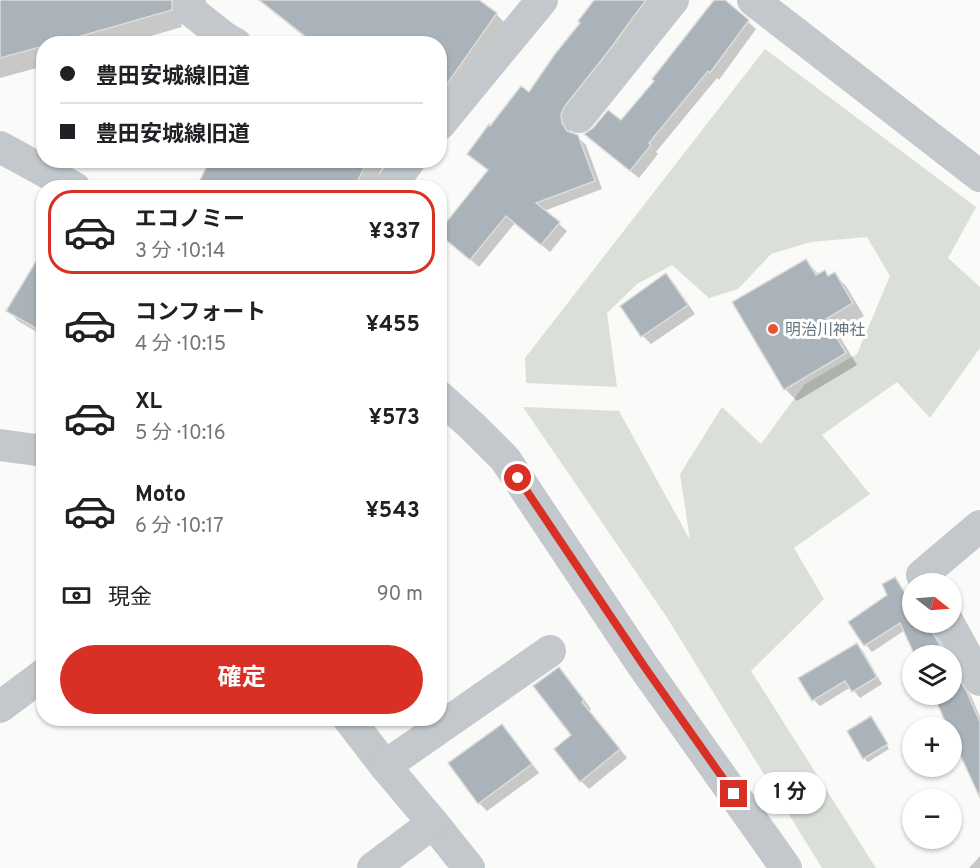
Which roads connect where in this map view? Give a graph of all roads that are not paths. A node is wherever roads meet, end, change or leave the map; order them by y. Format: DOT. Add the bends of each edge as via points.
graph roads {
  1 [pos="190,0"];
  2 [pos="542,0"];
  3 [pos="673,0"];
  4 [pos="753,0"];
  5 [pos="787,10"];
  6 [pos="223,36"];
  7 [pos="447,115"];
  8 [pos="579,117"];
  9 [pos="0,147"];
  10 [pos="36,167"];
  11 [pos="38,168"];
  12 [pos="980,176"];
  13 [pos="60,180"];
  14 [pos="447,403"];
  15 [pos="0,445"];
  16 [pos="36,450"];
  17 [pos="980,526"];
  18 [pos="924,573"];
  19 [pos="954,633"];
  20 [pos="550,651"];
  21 [pos="36,680"];
  22 [pos="980,680"];
  23 [pos="0,707"];
  24 [pos="447,723"];
  25 [pos="354,726"];
  26 [pos="442,726"];
  27 [pos="385,766"];
  28 [pos="433,823"];
  29 [pos="373,868"];
  30 [pos="469,868"];
  31 [pos="786,868"];
  1 -- 6 [label="street" via="190,10"];
  2 -- 7 [label="street"];
  3 -- 8 [label="street"];
  4 -- 5 [label="street"];
  5 -- 12 [label="street"];
  9 -- 10 [label="street"];
  11 -- 13 [label="street"];
  14 -- 31 [label="street" via="505,459"];
  15 -- 16 [label="street"];
  17 -- 18 [label="street"];
  19 -- 22 [label="street"];
  20 -- 24 [label="street"];
  21 -- 23 [label="street"];
  25 -- 27 [label="street"];
  26 -- 27 [label="street"];
  27 -- 28 [label="street"];
  28 -- 29 [label="street"];
  28 -- 30 [label="street"];
}
